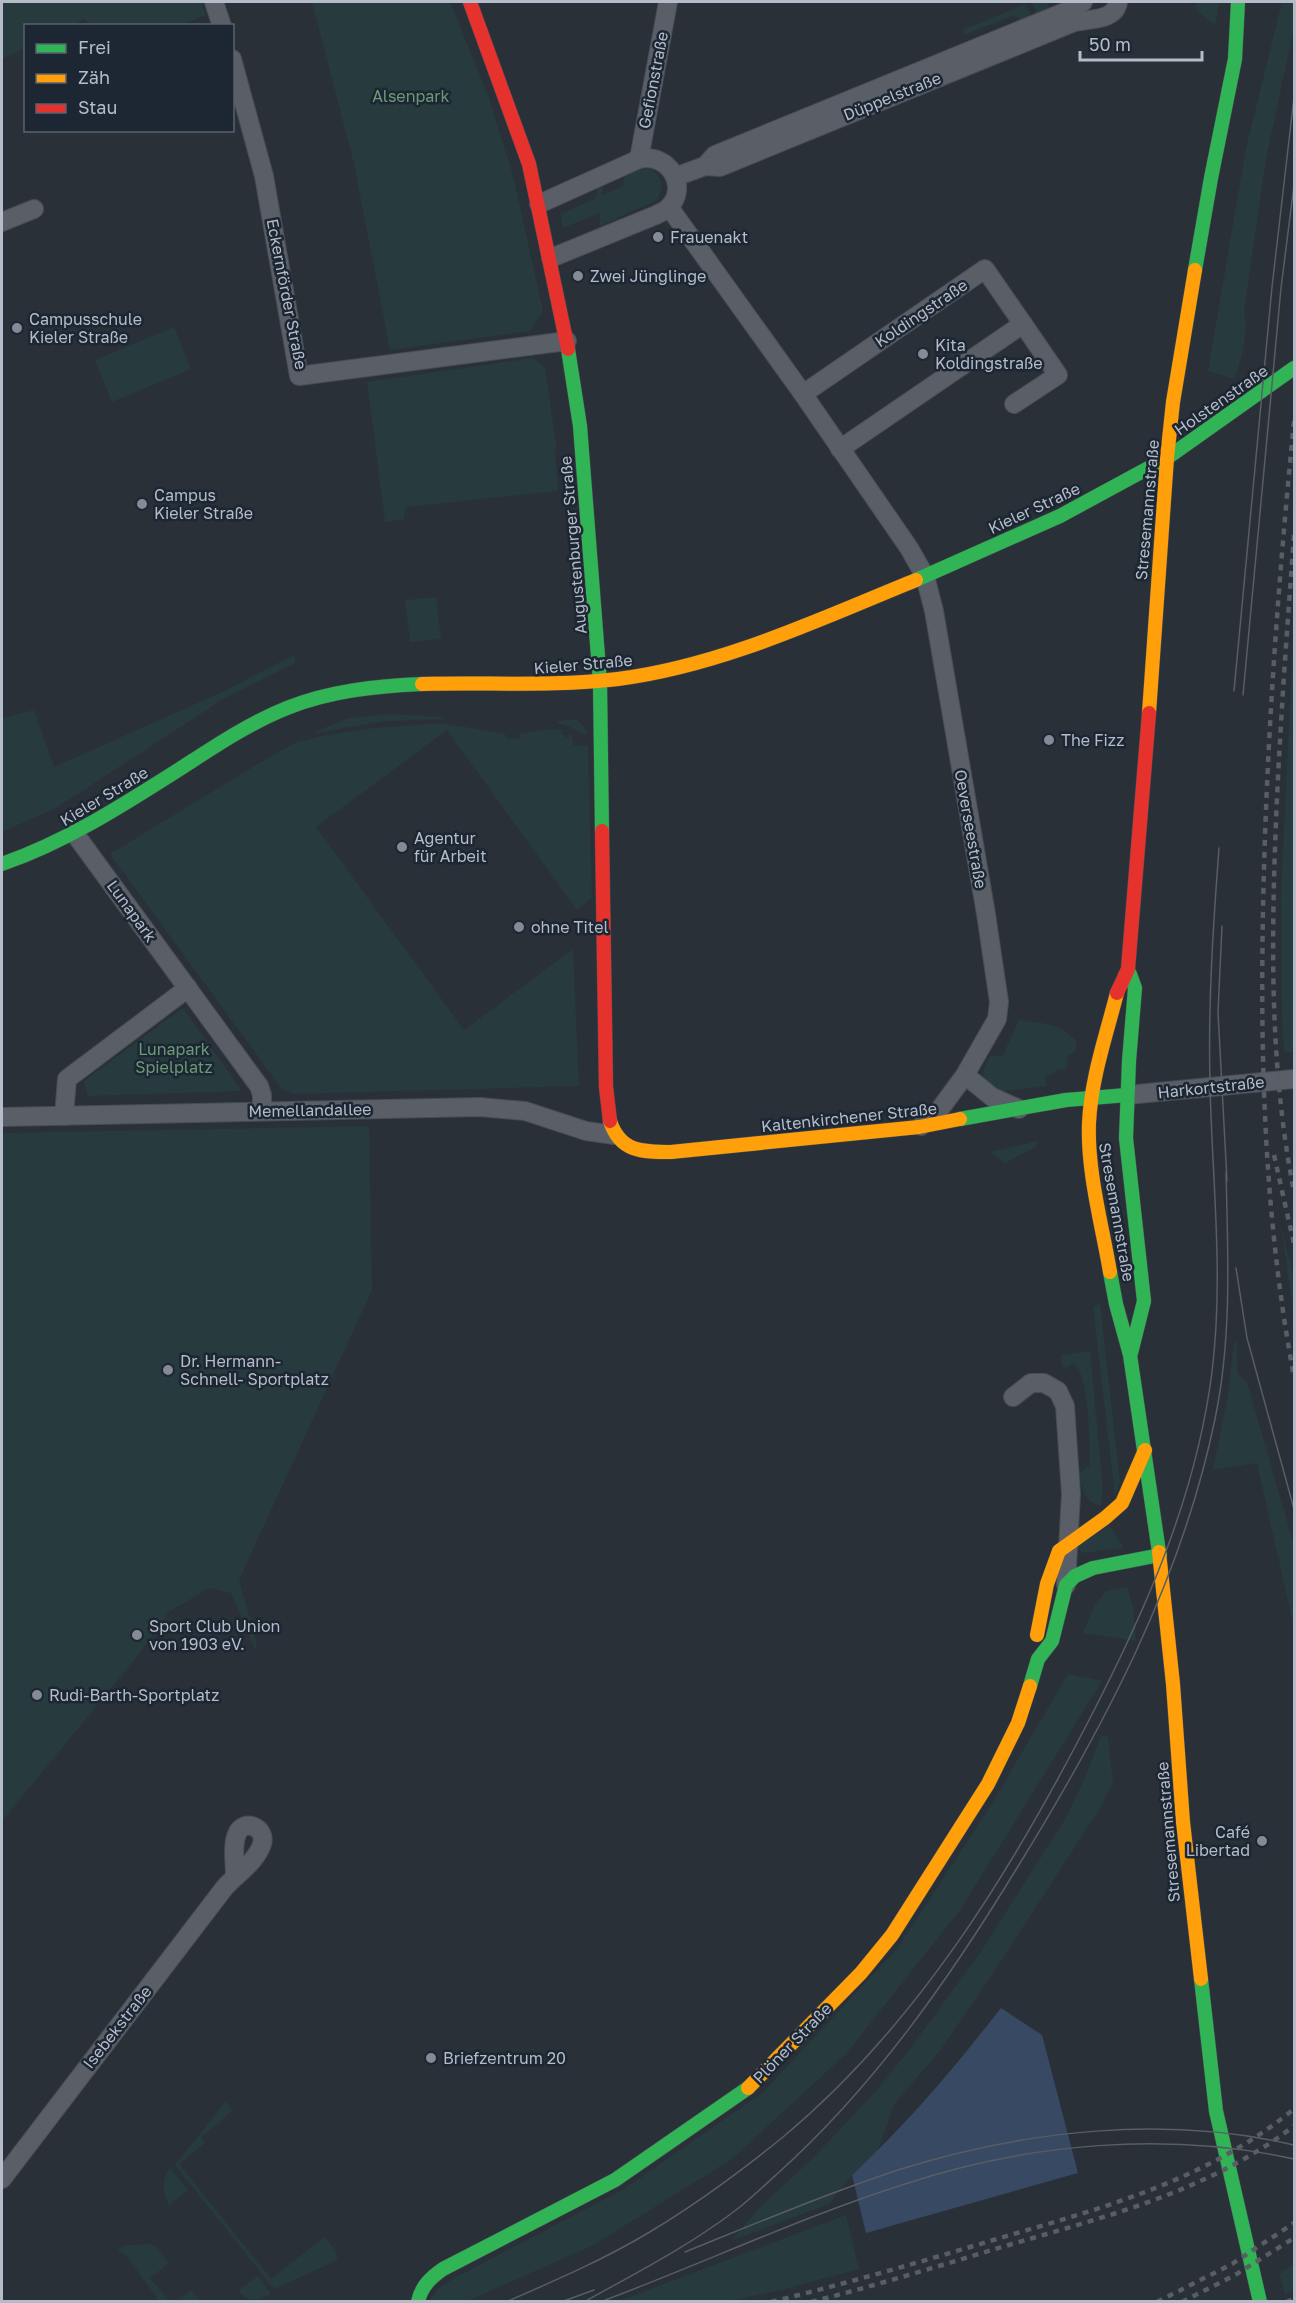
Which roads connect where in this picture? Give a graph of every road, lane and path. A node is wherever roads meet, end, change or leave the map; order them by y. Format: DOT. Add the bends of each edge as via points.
graph roads {
  1 [pos="214,2"];
  2 [pos="470,2"];
  3 [pos="668,2"];
  4 [pos="1118,2"];
  5 [pos="1238,2"];
  6 [pos="1077,10"];
  7 [pos="1250,21"];
  8 [pos="221,24"];
  9 [pos="1235,59"];
  10 [pos="234,66"];
  11 [pos="639,159"];
  12 [pos="675,177"];
  13 [pos="540,204"];
  14 [pos="669,207"];
  15 [pos="34,208"];
  16 [pos="2,222"];
  17 [pos="551,258"];
  18 [pos="1023,324"];
  19 [pos="567,341"];
  20 [pos="1294,368"];
  21 [pos="803,394"];
  22 [pos="1014,404"];
  23 [pos="840,449"];
  24 [pos="1167,458"];
  25 [pos="925,576"];
  26 [pos="600,682"];
  27 [pos="75,834"];
  28 [pos="2,864"];
  29 [pos="1128,969"];
  30 [pos="188,988"];
  31 [pos="965,1075"];
  32 [pos="1294,1079"];
  33 [pos="1127,1095"];
  34 [pos="1091,1098"];
  35 [pos="1019,1109"];
  36 [pos="262,1111"];
  37 [pos="64,1116"];
  38 [pos="2,1118"];
  39 [pos="920,1127"];
  40 [pos="614,1135"];
  41 [pos="1130,1356"];
  42 [pos="1013,1397"];
  43 [pos="1145,1450"];
  44 [pos="1068,1467"];
  45 [pos="1071,1494"];
  46 [pos="1105,1518"];
  47 [pos="1065,1551"];
  48 [pos="1160,1555"];
  49 [pos="1093,1568"];
  50 [pos="1066,1586"];
  51 [pos="1038,1659"];
  52 [pos="235,1876"];
  53 [pos="2,2179"];
  54 [pos="417,2301"];
  55 [pos="1260,2301"];
  1 -- 8 [label="street"];
  2 -- 13 [label="main road, Augustenburger Straße"];
  3 -- 11 [label="street, Gefionstraße"];
  4 -- 6 [label="street, Düppelstraße" via="1109,16"];
  5 -- 9 [label="main road, Stresemannstraße"];
  6 -- 12 [label="street, Düppelstraße" via="715,155 705,166"];
  7 -- 9 [label="main road, Stresemannstraße"];
  9 -- 24 [label="main road, Stresemannstraße" via="1173,402"];
  10 -- 19 [label="street, Eckernförder Straße" via="264,176 299,376"];
  11 -- 12 [label="street" via="654,157 662,161"];
  11 -- 13 [label="street"];
  12 -- 14 [label="street" via="674,199"];
  13 -- 17 [label="main road, Augustenburger Straße"];
  14 -- 17 [label="street"];
  14 -- 21 [label="street"];
  15 -- 16 [label="street"];
  17 -- 19 [label="main road, Augustenburger Straße"];
  18 -- 21 [label="street, Koldingstraße" via="985,269"];
  18 -- 22 [label="street, Koldingstraße" via="1058,375"];
  18 -- 23 [label="street"];
  19 -- 26 [label="main road, Augustenburger Straße" via="580,426"];
  20 -- 24 [label="main road, Holstenstraße"];
  21 -- 23 [label="street"];
  23 -- 25 [label="street"];
  24 -- 25 [label="main road, Kieler Straße" via="1116,488"];
  24 -- 29 [label="main road, Stresemannstraße"];
  25 -- 26 [label="main road, Kieler Straße" via="757,642 667,670"];
  25 -- 31 [label="street, Oeverseestraße" via="999,1002 997,1019"];
  26 -- 27 [label="main road, Kieler Straße" via="552,686 420,682 325,696 289,706 247,726"];
  26 -- 40 [label="main road, Augustenburger Straße" via="606,1088 609,1124"];
  27 -- 28 [label="main road, Kieler Straße"];
  27 -- 30 [label="street, Lunapark"];
  29 -- 33 [label="main road, Stresemannstraße" via="1135,988"];
  29 -- 34 [label="main road, Stresemannstraße" via="1119,987"];
  30 -- 36 [label="street, Lunapark" via="259,1086"];
  30 -- 37 [label="street" via="67,1079"];
  31 -- 35 [label="street" via="992,1097"];
  31 -- 39 [label="street, Oeverseestraße" via="940,1110"];
  32 -- 33 [label="street, Harkortstraße"];
  33 -- 34 [label="main road, Kaltenkirchener Straße"];
  33 -- 41 [label="main road, Stresemannstraße" via="1126,1138 1144,1301"];
  34 -- 35 [label="main road, Kaltenkirchener Straße"];
  34 -- 41 [label="main road, Stresemannstraße" via="1090,1155 1116,1304"];
  35 -- 39 [label="main road, Kaltenkirchener Straße"];
  36 -- 37 [label="street, Memellandallee"];
  36 -- 40 [label="street, Memellandallee" via="480,1107 525,1111 586,1131"];
  37 -- 38 [label="street, Memellandallee"];
  39 -- 40 [label="main road, Kaltenkirchener Straße" via="664,1152 636,1150"];
  41 -- 43 [label="main road, Stresemannstraße"];
  42 -- 44 [label="street, Plöner Straße" via="1031,1383 1044,1383 1058,1391 1065,1406"];
  43 -- 46 [label="main road" via="1122,1503"];
  43 -- 48 [label="main road, Stresemannstraße"];
  44 -- 45 [label="street, Plöner Straße"];
  44 -- 47 [label="street, Plöner Straße" via="1057,1532"];
  45 -- 46 [label="street" via="1084,1512"];
  45 -- 47 [label="street, Plöner Straße"];
  46 -- 47 [label="main road"];
  47 -- 49 [label="street"];
  47 -- 50 [label="street, Plöner Straße"];
  47 -- 51 [label="main road, Plöner Straße" via="1047,1584 1036,1639"];
  48 -- 49 [label="main road"];
  48 -- 55 [label="main road, Stresemannstraße" via="1184,1832 1212,2088 1222,2147"];
  49 -- 50 [label="main road" via="1075,1576"];
  50 -- 51 [label="main road, Plöner Straße" via="1052,1641"];
  51 -- 54 [label="main road, Plöner Straße" via="1018,1723 988,1784 892,1935 861,1973 753,2085 615,2180 443,2269 430,2278"];
  52 -- 53 [label="street, Isebekstraße"];
}
